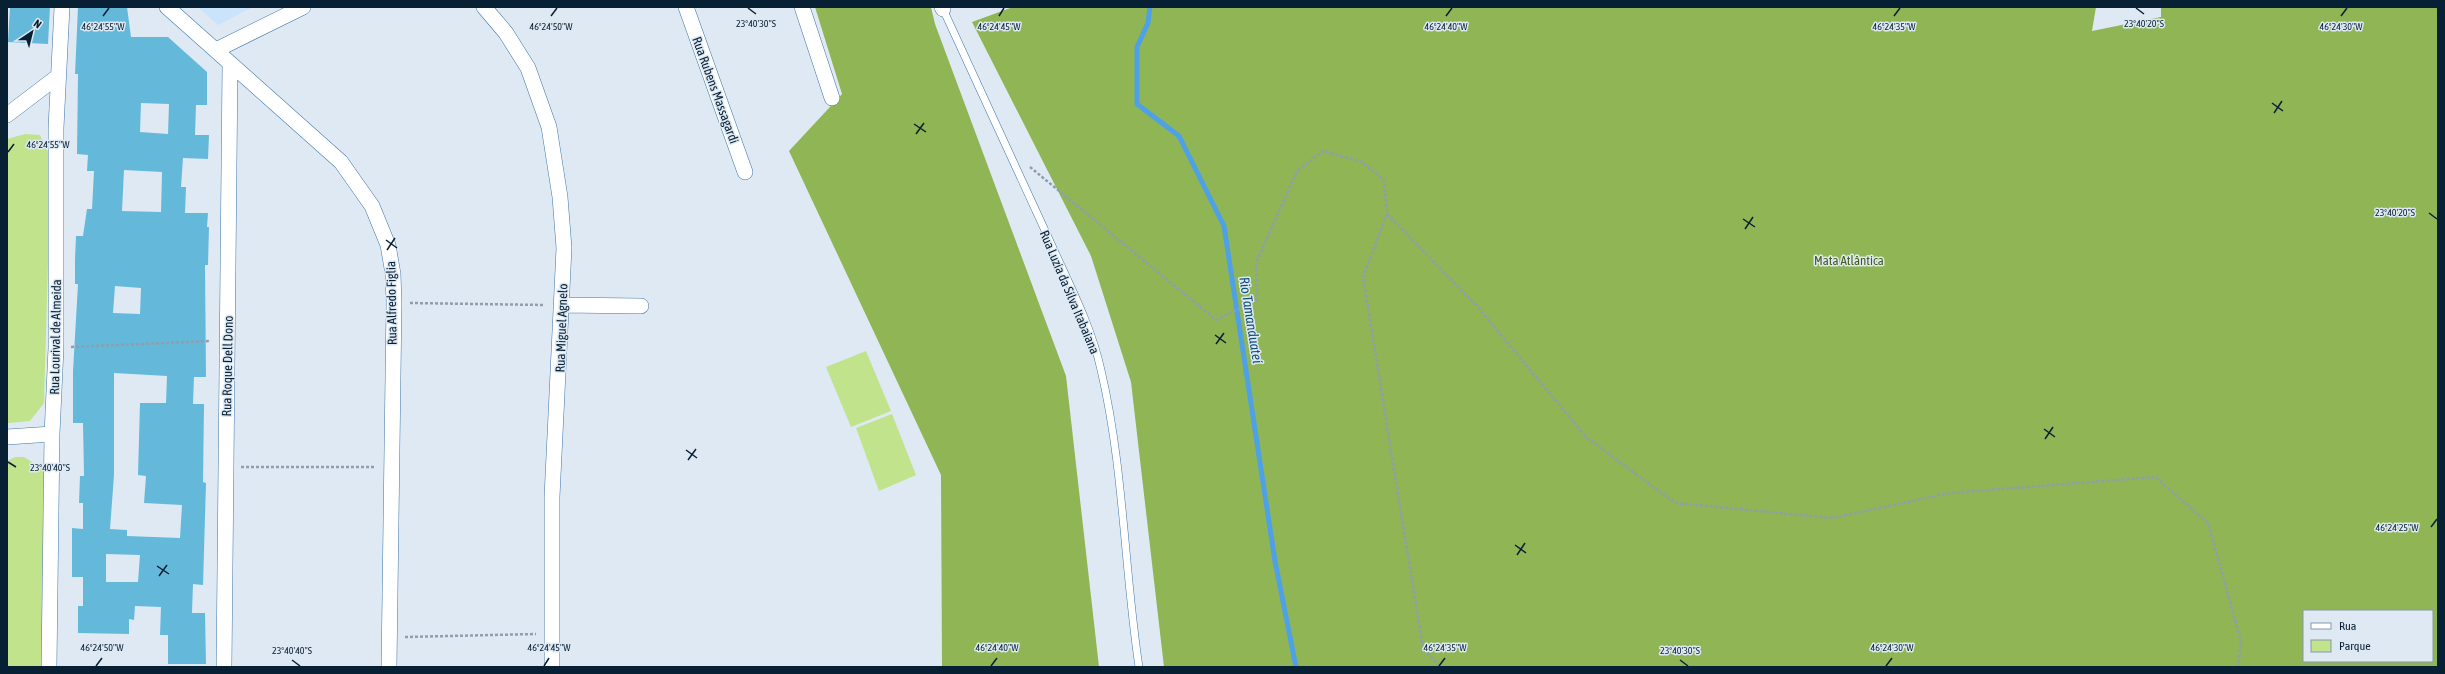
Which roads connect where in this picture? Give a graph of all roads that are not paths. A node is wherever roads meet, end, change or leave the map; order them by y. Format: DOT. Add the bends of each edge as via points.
graph roads {
  1 [pos="62,7"];
  2 [pos="167,7"];
  3 [pos="303,7"];
  4 [pos="484,7"];
  5 [pos="686,7"];
  6 [pos="802,7"];
  7 [pos="942,8"];
  8 [pos="216,50"];
  9 [pos="230,66"];
  10 [pos="57,77"];
  11 [pos="832,98"];
  12 [pos="7,114"];
  13 [pos="745,172"];
  14 [pos="561,305"];
  15 [pos="641,306"];
  16 [pos="52,434"];
  17 [pos="7,437"];
  18 [pos="49,667"];
  19 [pos="224,667"];
  20 [pos="389,667"];
  21 [pos="552,667"];
  22 [pos="1139,667"];
  1 -- 10 [label="street, Rua Lourival de Almeida"];
  2 -- 8 [label="street, Rua Alfredo Figlia"];
  3 -- 8 [label="street"];
  4 -- 14 [label="street, Rua Miguel Agnelo" via="506,32 528,68 549,127 560,197 564,248"];
  5 -- 13 [label="street, Rua Rubens Massagardi"];
  6 -- 11 [label="street"];
  7 -- 22 [label="lane, Rua Luzia da Silva Itabaiana" via="1076,299 1101,369 1119,467 1125,523 1126,569"];
  8 -- 9 [label="street, Rua Alfredo Figlia"];
  9 -- 19 [label="street, Rua Roque Dell Dono"];
  9 -- 20 [label="street, Rua Alfredo Figlia" via="341,162 372,206 388,245 394,303"];
  10 -- 12 [label="street"];
  10 -- 16 [label="street, Rua Lourival de Almeida" via="56,348"];
  14 -- 15 [label="street"];
  14 -- 21 [label="street, Rua Miguel Agnelo" via="552,497"];
  16 -- 17 [label="street"];
  16 -- 18 [label="street, Rua Lourival de Almeida"];
}
